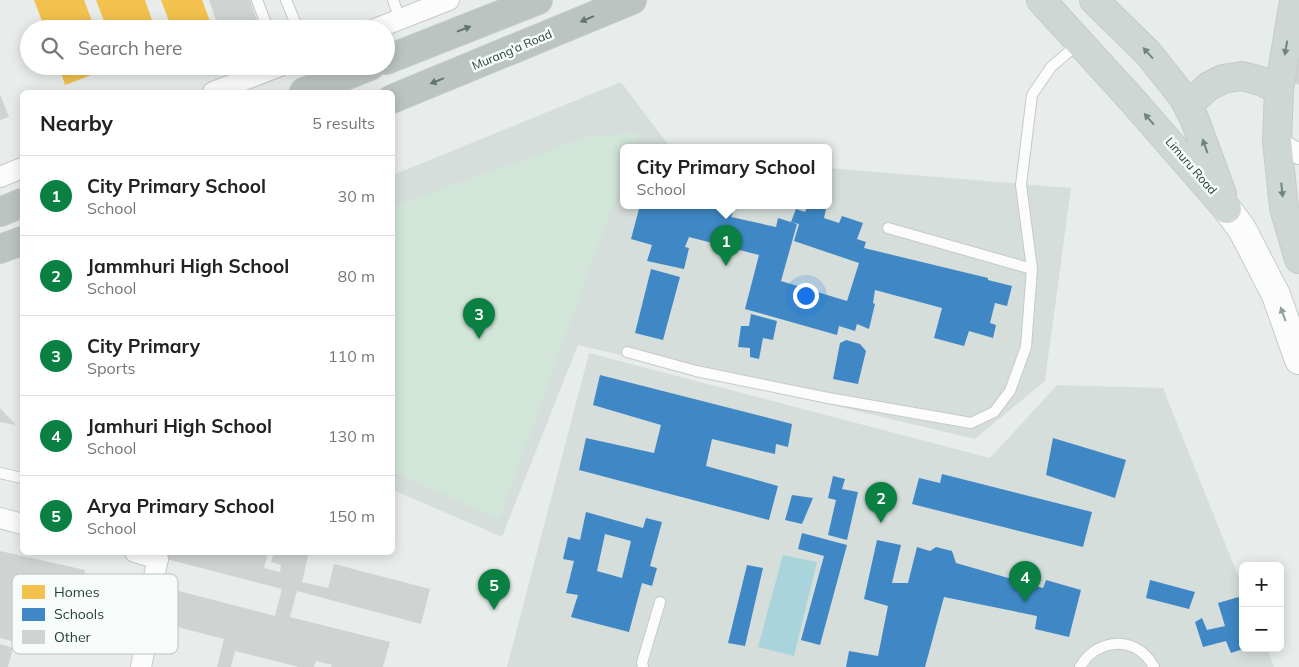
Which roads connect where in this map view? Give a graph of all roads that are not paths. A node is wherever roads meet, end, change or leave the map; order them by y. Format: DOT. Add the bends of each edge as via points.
graph roads {
  1 [pos="257,0"];
  2 [pos="286,0"];
  3 [pos="392,0"];
  4 [pos="449,0"];
  5 [pos="538,0"];
  6 [pos="632,0"];
  7 [pos="1041,0"];
  8 [pos="1094,0"];
  9 [pos="1292,2"];
  10 [pos="400,18"];
  11 [pos="265,20"];
  12 [pos="294,20"];
  13 [pos="395,20"];
  14 [pos="1080,42"];
  15 [pos="395,56"];
  16 [pos="257,75"];
  17 [pos="347,75"];
  18 [pos="218,90"];
  19 [pos="309,90"];
  20 [pos="1279,90"];
  21 [pos="395,98"];
  22 [pos="1188,105"];
  23 [pos="1288,148"];
  24 [pos="20,169"];
  25 [pos="0,177"];
  26 [pos="20,204"];
  27 [pos="1228,209"];
  28 [pos="0,212"];
  29 [pos="888,228"];
  30 [pos="20,242"];
  31 [pos="0,249"];
  32 [pos="1299,259"];
  33 [pos="1032,269"];
  34 [pos="627,352"];
  35 [pos="1299,360"];
  36 [pos="0,473"];
  37 [pos="20,478"];
  38 [pos="0,518"];
  39 [pos="20,523"];
  40 [pos="158,556"];
  41 [pos="154,574"];
  42 [pos="660,602"];
  43 [pos="144,654"];
  44 [pos="141,667"];
  45 [pos="643,667"];
  46 [pos="1080,667"];
  47 [pos="1154,667"];
  1 -- 11 [label="lane"];
  2 -- 12 [label="lane"];
  3 -- 10 [label="lane"];
  4 -- 10 [label="street"];
  15 -- 5 [label="highway, one-way"];
  6 -- 21 [label="highway, Murang'a Road, one-way"];
  7 -- 14 [label="main road, Limuru Road"];
  22 -- 8 [label="main road, one-way" via="1148,53"];
  9 -- 20 [label="main road, one-way"];
  10 -- 13 [label="street"];
  27 -- 14 [label="main road, Limuru Road, one-way"];
  14 -- 33 [label="lane" via="1051,67 1032,95 1021,185"];
  16 -- 18 [label="street"];
  17 -- 19 [label="highway"];
  20 -- 22 [label="main road" via="1242,76 1223,79 1209,86"];
  20 -- 23 [label="main road"];
  27 -- 22 [label="main road, one-way"];
  23 -- 32 [label="main road, one-way" via="1284,208"];
  24 -- 25 [label="street"];
  26 -- 28 [label="highway"];
  35 -- 27 [label="main road, Limuru Road, one-way" via="1276,295"];
  29 -- 33 [label="lane"];
  30 -- 31 [label="highway"];
  33 -- 34 [label="lane" via="1026,347 1010,391 994,412 971,423 696,371"];
  36 -- 37 [label="lane"];
  38 -- 39 [label="street"];
  40 -- 41 [label="street"];
  42 -- 45 [label="lane"];
  43 -- 44 [label="street"];
  46 -- 47 [label="lane" via="1088,655 1099,648 1124,644 1137,649"];
}
